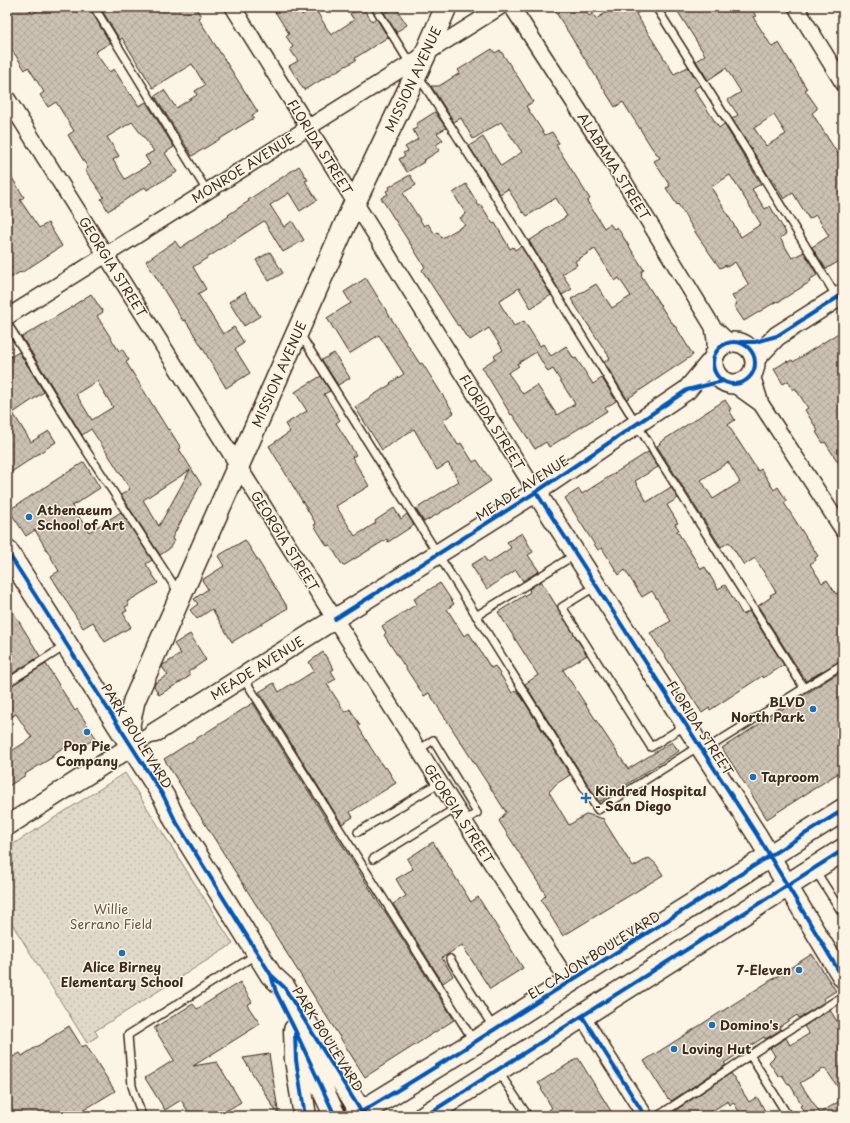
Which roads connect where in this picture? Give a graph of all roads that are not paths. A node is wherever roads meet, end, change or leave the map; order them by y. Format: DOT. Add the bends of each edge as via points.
graph roads {
  1 [pos="94,7"];
  2 [pos="233,7"];
  3 [pos="375,7"];
  4 [pos="446,7"];
  5 [pos="500,7"];
  6 [pos="512,7"];
  7 [pos="656,7"];
  8 [pos="796,7"];
  9 [pos="417,63"];
  10 [pos="843,84"];
  11 [pos="7,98"];
  12 [pos="308,127"];
  13 [pos="207,191"];
  14 [pos="355,202"];
  15 [pos="105,254"];
  16 [pos="841,300"];
  17 [pos="7,317"];
  18 [pos="7,323"];
  19 [pos="298,331"];
  20 [pos="777,336"];
  21 [pos="724,349"];
  22 [pos="753,367"];
  23 [pos="728,383"];
  24 [pos="687,390"];
  25 [pos="761,404"];
  26 [pos="636,423"];
  27 [pos="237,466"];
  28 [pos="536,492"];
  29 [pos="843,530"];
  30 [pos="7,551"];
  31 [pos="436,554"];
  32 [pos="576,554"];
  33 [pos="597,586"];
  34 [pos="180,595"];
  35 [pos="476,616"];
  36 [pos="335,619"];
  37 [pos="67,645"];
  38 [pos="843,664"];
  39 [pos="243,677"];
  40 [pos="7,683"];
  41 [pos="804,688"];
  42 [pos="686,725"];
  43 [pos="154,733"];
  44 [pos="132,746"];
  45 [pos="701,748"];
  46 [pos="419,750"];
  47 [pos="439,783"];
  48 [pos="456,808"];
  49 [pos="843,810"];
  50 [pos="464,821"];
  51 [pos="7,826"];
  52 [pos="358,832"];
  53 [pos="843,850"];
  54 [pos="770,856"];
  55 [pos="373,859"];
  56 [pos="814,869"];
  57 [pos="788,886"];
  58 [pos="843,914"];
  59 [pos="258,953"];
  60 [pos="450,959"];
  61 [pos="842,974"];
  62 [pos="271,975"];
  63 [pos="569,982"];
  64 [pos="843,996"];
  65 [pos="582,1016"];
  66 [pos="495,1029"];
  67 [pos="295,1030"];
  68 [pos="474,1043"];
  69 [pos="750,1055"];
  70 [pos="498,1070"];
  71 [pos="360,1115"];
  72 [pos="137,1116"];
  73 [pos="305,1116"];
  74 [pos="334,1116"];
  75 [pos="425,1116"];
  76 [pos="528,1116"];
  77 [pos="645,1116"];
  78 [pos="658,1116"];
  79 [pos="788,1116"];
  1 -- 13 [label="lane"];
  2 -- 12 [label="street, FLORIDA STREET"];
  3 -- 9 [label="lane"];
  4 -- 9 [label="main road, MISSION AVENUE"];
  5 -- 9 [label="street, MONROE AVENUE"];
  6 -- 21 [label="street, ALABAMA STREET" via="608,155"];
  7 -- 16 [label="lane"];
  8 -- 10 [label="street"];
  9 -- 12 [label="street, MONROE AVENUE"];
  9 -- 14 [label="main road, MISSION AVENUE"];
  9 -- 26 [label="lane" via="489,186"];
  11 -- 15 [label="street, GEORGIA STREET"];
  12 -- 13 [label="street, MONROE AVENUE"];
  12 -- 14 [label="street, FLORIDA STREET"];
  13 -- 15 [label="street, MONROE AVENUE"];
  14 -- 19 [label="main road, MISSION AVENUE"];
  14 -- 28 [label="street, FLORIDA STREET"];
  15 -- 17 [label="street, MONROE AVENUE"];
  15 -- 27 [label="street, GEORGIA STREET"];
  16 -- 20 [label="street"];
  18 -- 34 [label="lane"];
  19 -- 27 [label="main road, MISSION AVENUE"];
  19 -- 31 [label="lane"];
  20 -- 21 [label="street"];
  20 -- 22 [label="street"];
  21 -- 22 [label="street" via="750,349"];
  21 -- 23 [label="street" via="714,369 716,374"];
  21 -- 24 [label="street, MEADE AVENUE"];
  22 -- 23 [label="street" via="747,380"];
  22 -- 25 [label="street"];
  23 -- 24 [label="street, MEADE AVENUE"];
  23 -- 25 [label="street"];
  24 -- 26 [label="street, MEADE AVENUE"];
  25 -- 29 [label="street"];
  26 -- 28 [label="street, MEADE AVENUE"];
  26 -- 41 [label="lane"];
  27 -- 34 [label="main road, MISSION AVENUE"];
  27 -- 36 [label="street, GEORGIA STREET"];
  28 -- 31 [label="street, MEADE AVENUE"];
  28 -- 32 [label="street, FLORIDA STREET"];
  30 -- 37 [label="main road, PARK BOULEVARD"];
  31 -- 35 [label="lane"];
  31 -- 36 [label="street, MEADE AVENUE"];
  32 -- 33 [label="street, FLORIDA STREET"];
  32 -- 35 [label="lane"];
  33 -- 42 [label="street, FLORIDA STREET"];
  33 -- 42 [label="lane" via="562,608 651,747"];
  34 -- 44 [label="main road, MISSION AVENUE" via="134,701 129,725"];
  35 -- 45 [label="lane" via="598,810"];
  36 -- 39 [label="street, MEADE AVENUE"];
  36 -- 46 [label="street, GEORGIA STREET"];
  37 -- 40 [label="lane"];
  37 -- 44 [label="main road, PARK BOULEVARD"];
  38 -- 41 [label="lane"];
  39 -- 43 [label="street, MEADE AVENUE"];
  39 -- 68 [label="lane"];
  41 -- 45 [label="lane"];
  42 -- 45 [label="street, FLORIDA STREET"];
  43 -- 44 [label="street, MEADE AVENUE"];
  44 -- 51 [label="street, MEADE AVENUE"];
  44 -- 59 [label="main road, PARK BOULEVARD"];
  45 -- 54 [label="street, FLORIDA STREET"];
  46 -- 47 [label="street, GEORGIA STREET"];
  46 -- 50 [label="lane" via="433,740 477,813"];
  47 -- 48 [label="street, GEORGIA STREET"];
  47 -- 52 [label="lane"];
  48 -- 50 [label="street, GEORGIA STREET"];
  48 -- 55 [label="lane"];
  49 -- 54 [label="main road, EL CAJON BOULEVARD"];
  50 -- 63 [label="street, GEORGIA STREET"];
  53 -- 56 [label="main road"];
  54 -- 57 [label="street, FLORIDA STREET"];
  54 -- 63 [label="main road, EL CAJON BOULEVARD"];
  56 -- 57 [label="main road"];
  56 -- 58 [label="lane"];
  57 -- 61 [label="street, FLORIDA STREET"];
  57 -- 65 [label="main road"];
  59 -- 62 [label="main road, PARK BOULEVARD"];
  59 -- 72 [label="lane" via="128,1035 132,1086 141,1113"];
  60 -- 66 [label="lane"];
  62 -- 67 [label="main road, PARK BOULEVARD" via="276,992"];
  62 -- 71 [label="main road, PARK BOULEVARD" via="284,987"];
  63 -- 66 [label="main road, EL CAJON BOULEVARD"];
  64 -- 69 [label="lane"];
  65 -- 70 [label="main road"];
  65 -- 77 [label="street"];
  66 -- 68 [label="main road, EL CAJON BOULEVARD"];
  67 -- 73 [label="main road" via="296,1060"];
  67 -- 74 [label="main road, PARK BOULEVARD"];
  68 -- 71 [label="main road, EL CAJON BOULEVARD"];
  69 -- 78 [label="lane"];
  69 -- 79 [label="lane"];
  70 -- 75 [label="main road"];
  70 -- 76 [label="lane"];
}
